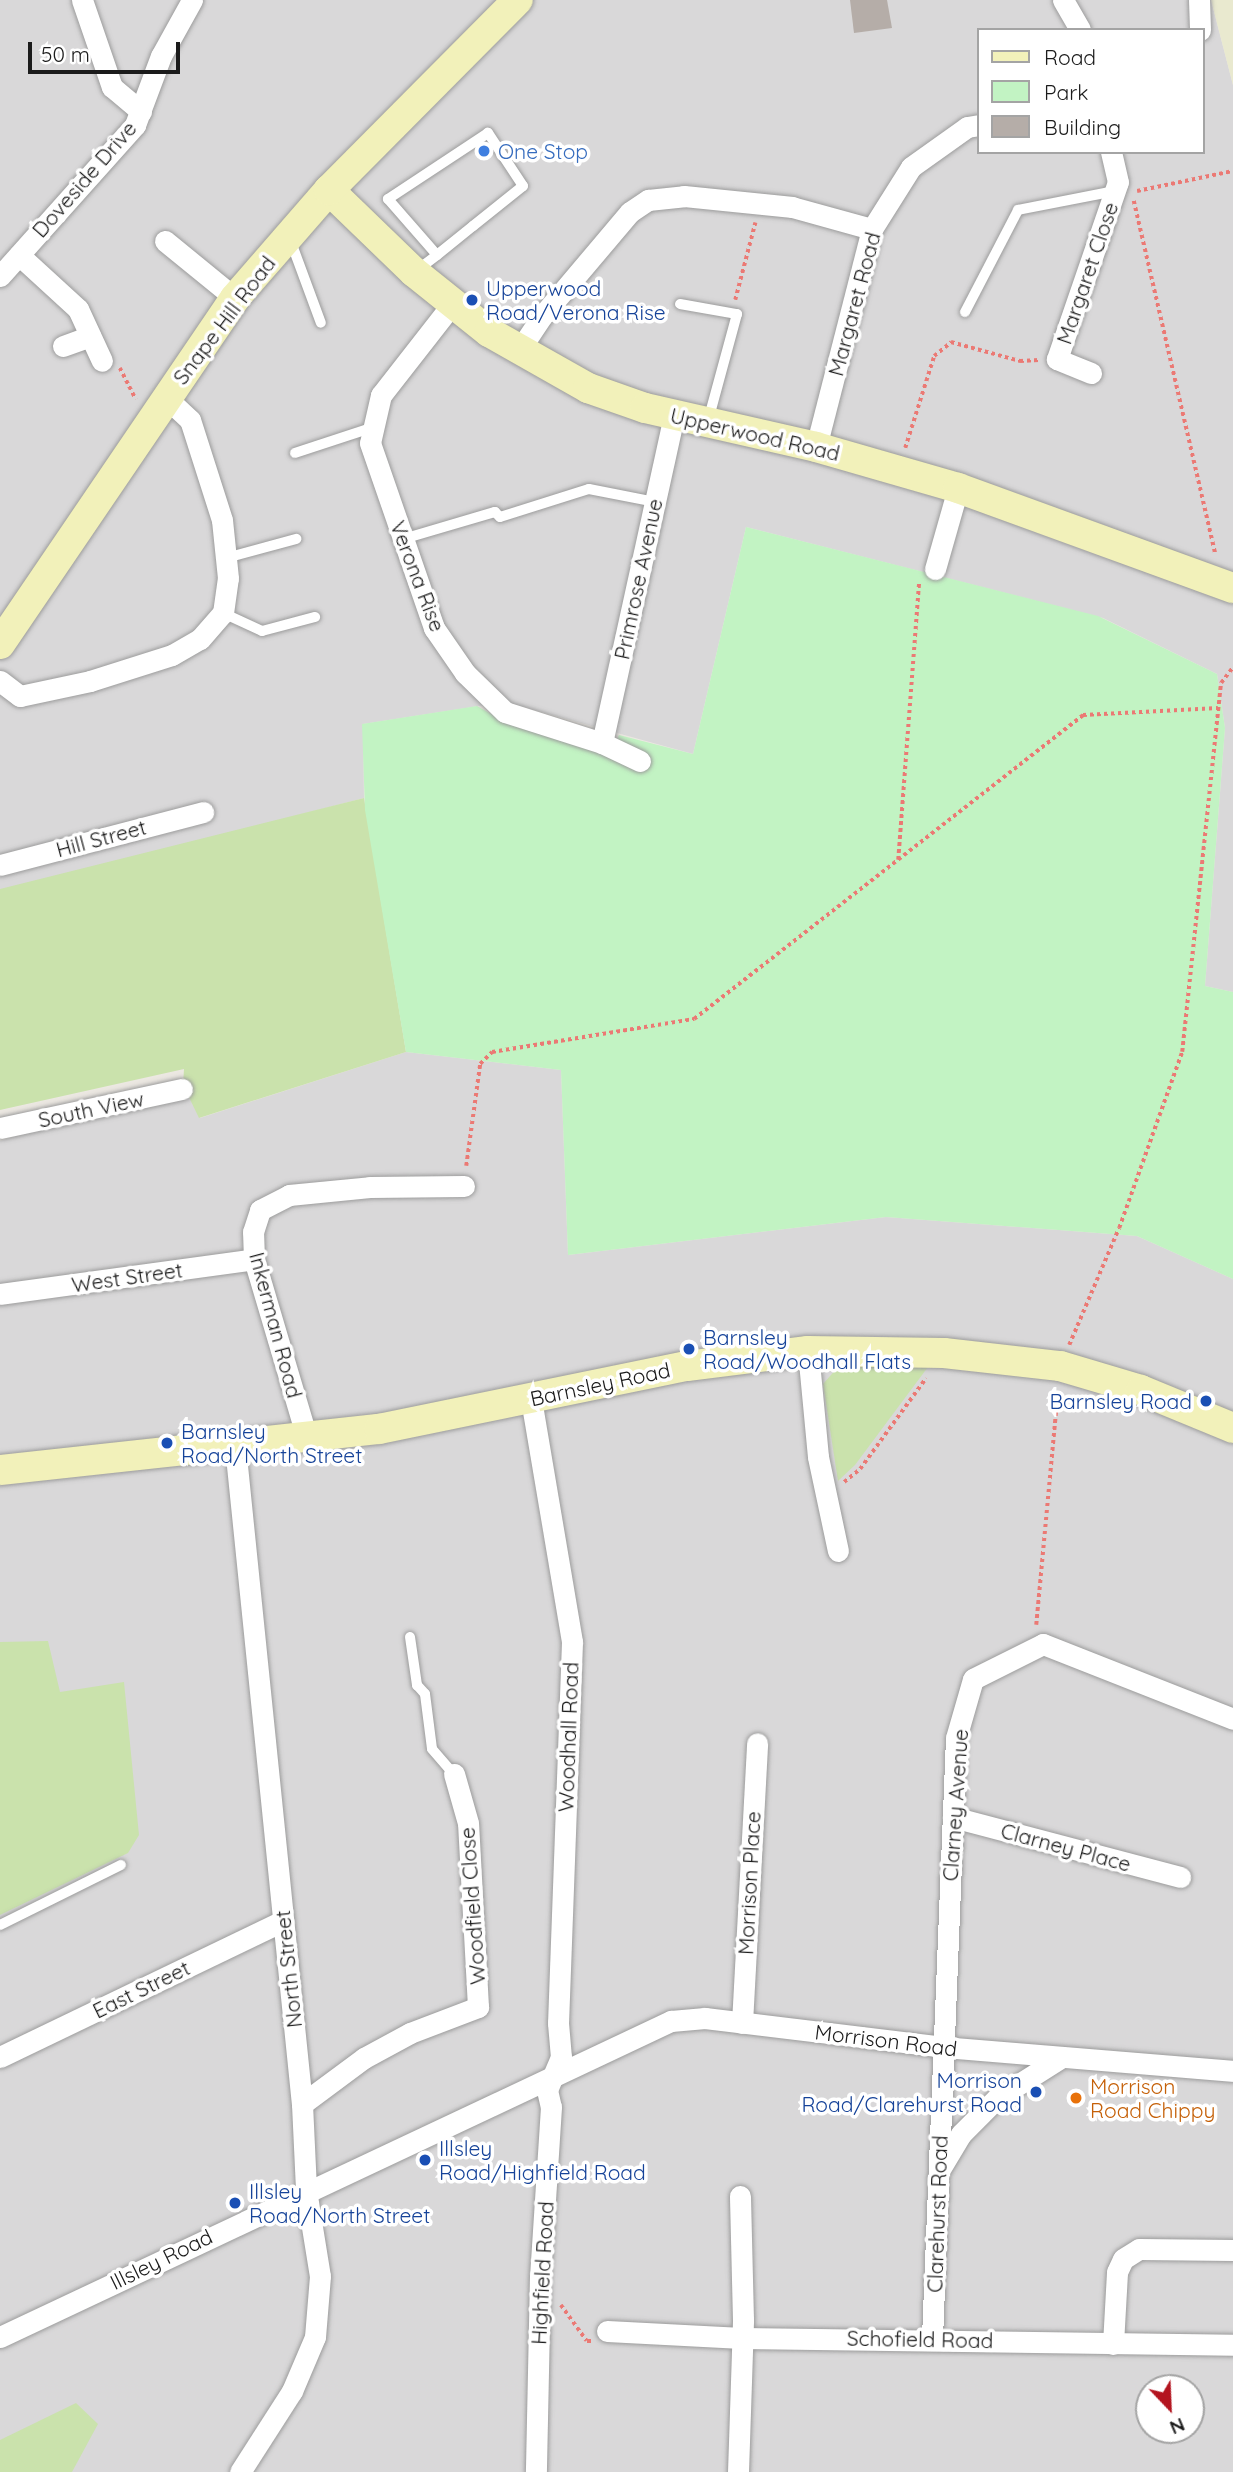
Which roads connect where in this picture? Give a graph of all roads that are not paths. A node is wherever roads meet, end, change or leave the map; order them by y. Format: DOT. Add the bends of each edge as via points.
graph roads {
  1 [pos="82,0"];
  2 [pos="192,0"];
  3 [pos="1063,0"];
  4 [pos="1199,0"];
  5 [pos="512,2"];
  6 [pos="1079,28"];
  7 [pos="1200,28"];
  8 [pos="141,111"];
  9 [pos="978,125"];
  10 [pos="1111,154"];
  11 [pos="329,190"];
  12 [pos="1115,191"];
  13 [pos="872,229"];
  14 [pos="288,236"];
  15 [pos="164,241"];
  16 [pos="19,255"];
  17 [pos="426,264"];
  18 [pos="0,276"];
  19 [pos="234,298"];
  20 [pos="453,303"];
  21 [pos="680,304"];
  22 [pos="965,312"];
  23 [pos="321,323"];
  24 [pos="90,336"];
  25 [pos="63,345"];
  26 [pos="518,352"];
  27 [pos="102,361"];
  28 [pos="1091,373"];
  29 [pos="166,398"];
  30 [pos="674,416"];
  31 [pos="707,423"];
  32 [pos="374,426"];
  33 [pos="816,447"];
  34 [pos="295,453"];
  35 [pos="958,488"];
  36 [pos="655,502"];
  37 [pos="296,539"];
  38 [pos="403,539"];
  39 [pos="226,558"];
  40 [pos="935,569"];
  41 [pos="1228,586"];
  42 [pos="223,612"];
  43 [pos="314,617"];
  44 [pos="0,643"];
  45 [pos="0,681"];
  46 [pos="602,743"];
  47 [pos="640,761"];
  48 [pos="203,812"];
  49 [pos="0,865"];
  50 [pos="182,1089"];
  51 [pos="0,1128"];
  52 [pos="464,1186"];
  53 [pos="254,1259"];
  54 [pos="0,1294"];
  55 [pos="808,1351"];
  56 [pos="531,1399"];
  57 [pos="1233,1428"];
  58 [pos="307,1438"];
  59 [pos="235,1446"];
  60 [pos="0,1470"];
  61 [pos="838,1551"];
  62 [pos="410,1637"];
  63 [pos="1233,1719"];
  64 [pos="757,1743"];
  65 [pos="454,1774"];
  66 [pos="953,1817"];
  67 [pos="121,1865"];
  68 [pos="1180,1877"];
  69 [pos="282,1922"];
  70 [pos="0,1925"];
  71 [pos="742,2023"];
  72 [pos="943,2047"];
  73 [pos="0,2057"];
  74 [pos="1062,2057"];
  75 [pos="1233,2071"];
  76 [pos="551,2075"];
  77 [pos="302,2104"];
  78 [pos="939,2172"];
  79 [pos="306,2190"];
  80 [pos="740,2196"];
  81 [pos="1233,2250"];
  82 [pos="607,2331"];
  83 [pos="0,2337"];
  84 [pos="742,2338"];
  85 [pos="932,2338"];
  86 [pos="1113,2344"];
  87 [pos="1233,2346"];
  88 [pos="240,2472"];
  89 [pos="536,2472"];
  90 [pos="738,2472"];
  1 -- 8 [label="street" via="112,87"];
  2 -- 8 [label="street, Doveside Drive" via="161,56"];
  3 -- 6 [label="street"];
  4 -- 7 [label="street"];
  5 -- 11 [label="street, Snape Hill Road"];
  8 -- 16 [label="street, Doveside Drive" via="135,125"];
  9 -- 13 [label="street, Margaret Road" via="967,127 911,167"];
  10 -- 12 [label="street, Margaret Close" via="1118,182"];
  11 -- 14 [label="street, Snape Hill Road"];
  11 -- 17 [label="street, Upperwood Road"];
  12 -- 22 [label="lane" via="1018,210"];
  12 -- 28 [label="street, Margaret Close" via="1057,359"];
  13 -- 26 [label="street" via="792,207 684,196 648,200 621,223 542,316"];
  13 -- 33 [label="street, Margaret Road"];
  14 -- 19 [label="street, Snape Hill Road"];
  14 -- 23 [label="lane"];
  15 -- 19 [label="street"];
  16 -- 18 [label="street, Doveside Drive"];
  16 -- 24 [label="street" via="78,309"];
  17 -- 17 [label="lane" via="523,186 488,133 388,199"];
  17 -- 20 [label="street, Upperwood Road"];
  19 -- 29 [label="street, Snape Hill Road"];
  20 -- 26 [label="street, Upperwood Road"];
  20 -- 32 [label="street, Verona Rise" via="381,395"];
  21 -- 31 [label="lane" via="737,314"];
  24 -- 25 [label="street"];
  24 -- 27 [label="street"];
  26 -- 30 [label="street, Upperwood Road" via="616,400"];
  29 -- 39 [label="street" via="190,420 222,520"];
  29 -- 44 [label="street, Snape Hill Road"];
  30 -- 31 [label="street, Upperwood Road"];
  30 -- 36 [label="street, Primrose Avenue"];
  31 -- 33 [label="street, Upperwood Road"];
  32 -- 34 [label="lane"];
  32 -- 38 [label="street, Verona Rise" via="370,443"];
  33 -- 35 [label="street, Upperwood Road"];
  35 -- 40 [label="street"];
  35 -- 41 [label="street, Upperwood Road"];
  36 -- 38 [label="lane" via="589,489 500,517 495,512"];
  36 -- 46 [label="street, Primrose Avenue"];
  37 -- 39 [label="lane"];
  38 -- 46 [label="street, Verona Rise" via="434,628 464,673 505,712"];
  39 -- 42 [label="street" via="229,597"];
  42 -- 43 [label="lane" via="262,631"];
  42 -- 45 [label="street" via="200,639 172,655 90,681 20,696"];
  46 -- 47 [label="street, Verona Rise"];
  48 -- 49 [label="street, Hill Street"];
  50 -- 51 [label="street, South View"];
  52 -- 53 [label="street, Inkerman Road" via="370,1187 289,1195 260,1210 253,1232"];
  53 -- 54 [label="street, West Street"];
  53 -- 58 [label="street, Inkerman Road"];
  55 -- 56 [label="street, Barnsley Road" via="687,1366"];
  55 -- 57 [label="street, Barnsley Road" via="944,1353 1060,1366 1141,1390"];
  55 -- 61 [label="street" via="826,1496"];
  56 -- 58 [label="street, Barnsley Road" via="439,1420"];
  56 -- 76 [label="street, Woodhall Road" via="572,1642 558,2023 561,2057"];
  58 -- 59 [label="street, Barnsley Road"];
  59 -- 60 [label="street, Barnsley Road"];
  59 -- 69 [label="street, North Street"];
  62 -- 65 [label="lane" via="417,1685 425,1694 432,1749"];
  63 -- 66 [label="street, Clarney Avenue" via="1044,1644 973,1679 956,1738"];
  64 -- 71 [label="street, Morrison Place"];
  65 -- 77 [label="street, Woodfield Close" via="468,1823 478,2007 410,2033 364,2058"];
  66 -- 68 [label="street, Clarney Place"];
  66 -- 72 [label="street, Clarney Avenue"];
  67 -- 70 [label="lane"];
  69 -- 73 [label="street, East Street"];
  69 -- 77 [label="street, North Street"];
  71 -- 72 [label="street, Morrison Road"];
  71 -- 76 [label="street, Morrison Road" via="671,2021"];
  72 -- 74 [label="street, Morrison Road"];
  72 -- 78 [label="street, Clarehurst Road"];
  74 -- 75 [label="street, Morrison Road"];
  74 -- 78 [label="street" via="997,2098 961,2134"];
  76 -- 79 [label="street, Illsley Road"];
  76 -- 89 [label="street, Highfield Road"];
  77 -- 79 [label="street, North Street"];
  78 -- 85 [label="street, Clarehurst Road"];
  79 -- 83 [label="street, Illsley Road"];
  79 -- 88 [label="street, North Street" via="320,2276 315,2337 292,2391"];
  80 -- 84 [label="street"];
  81 -- 86 [label="street" via="1139,2249 1123,2259 1117,2272"];
  82 -- 84 [label="street, Schofield Road"];
  84 -- 85 [label="street, Schofield Road"];
  84 -- 90 [label="street"];
  85 -- 86 [label="street, Schofield Road"];
  86 -- 87 [label="street, Schofield Road"];
}
